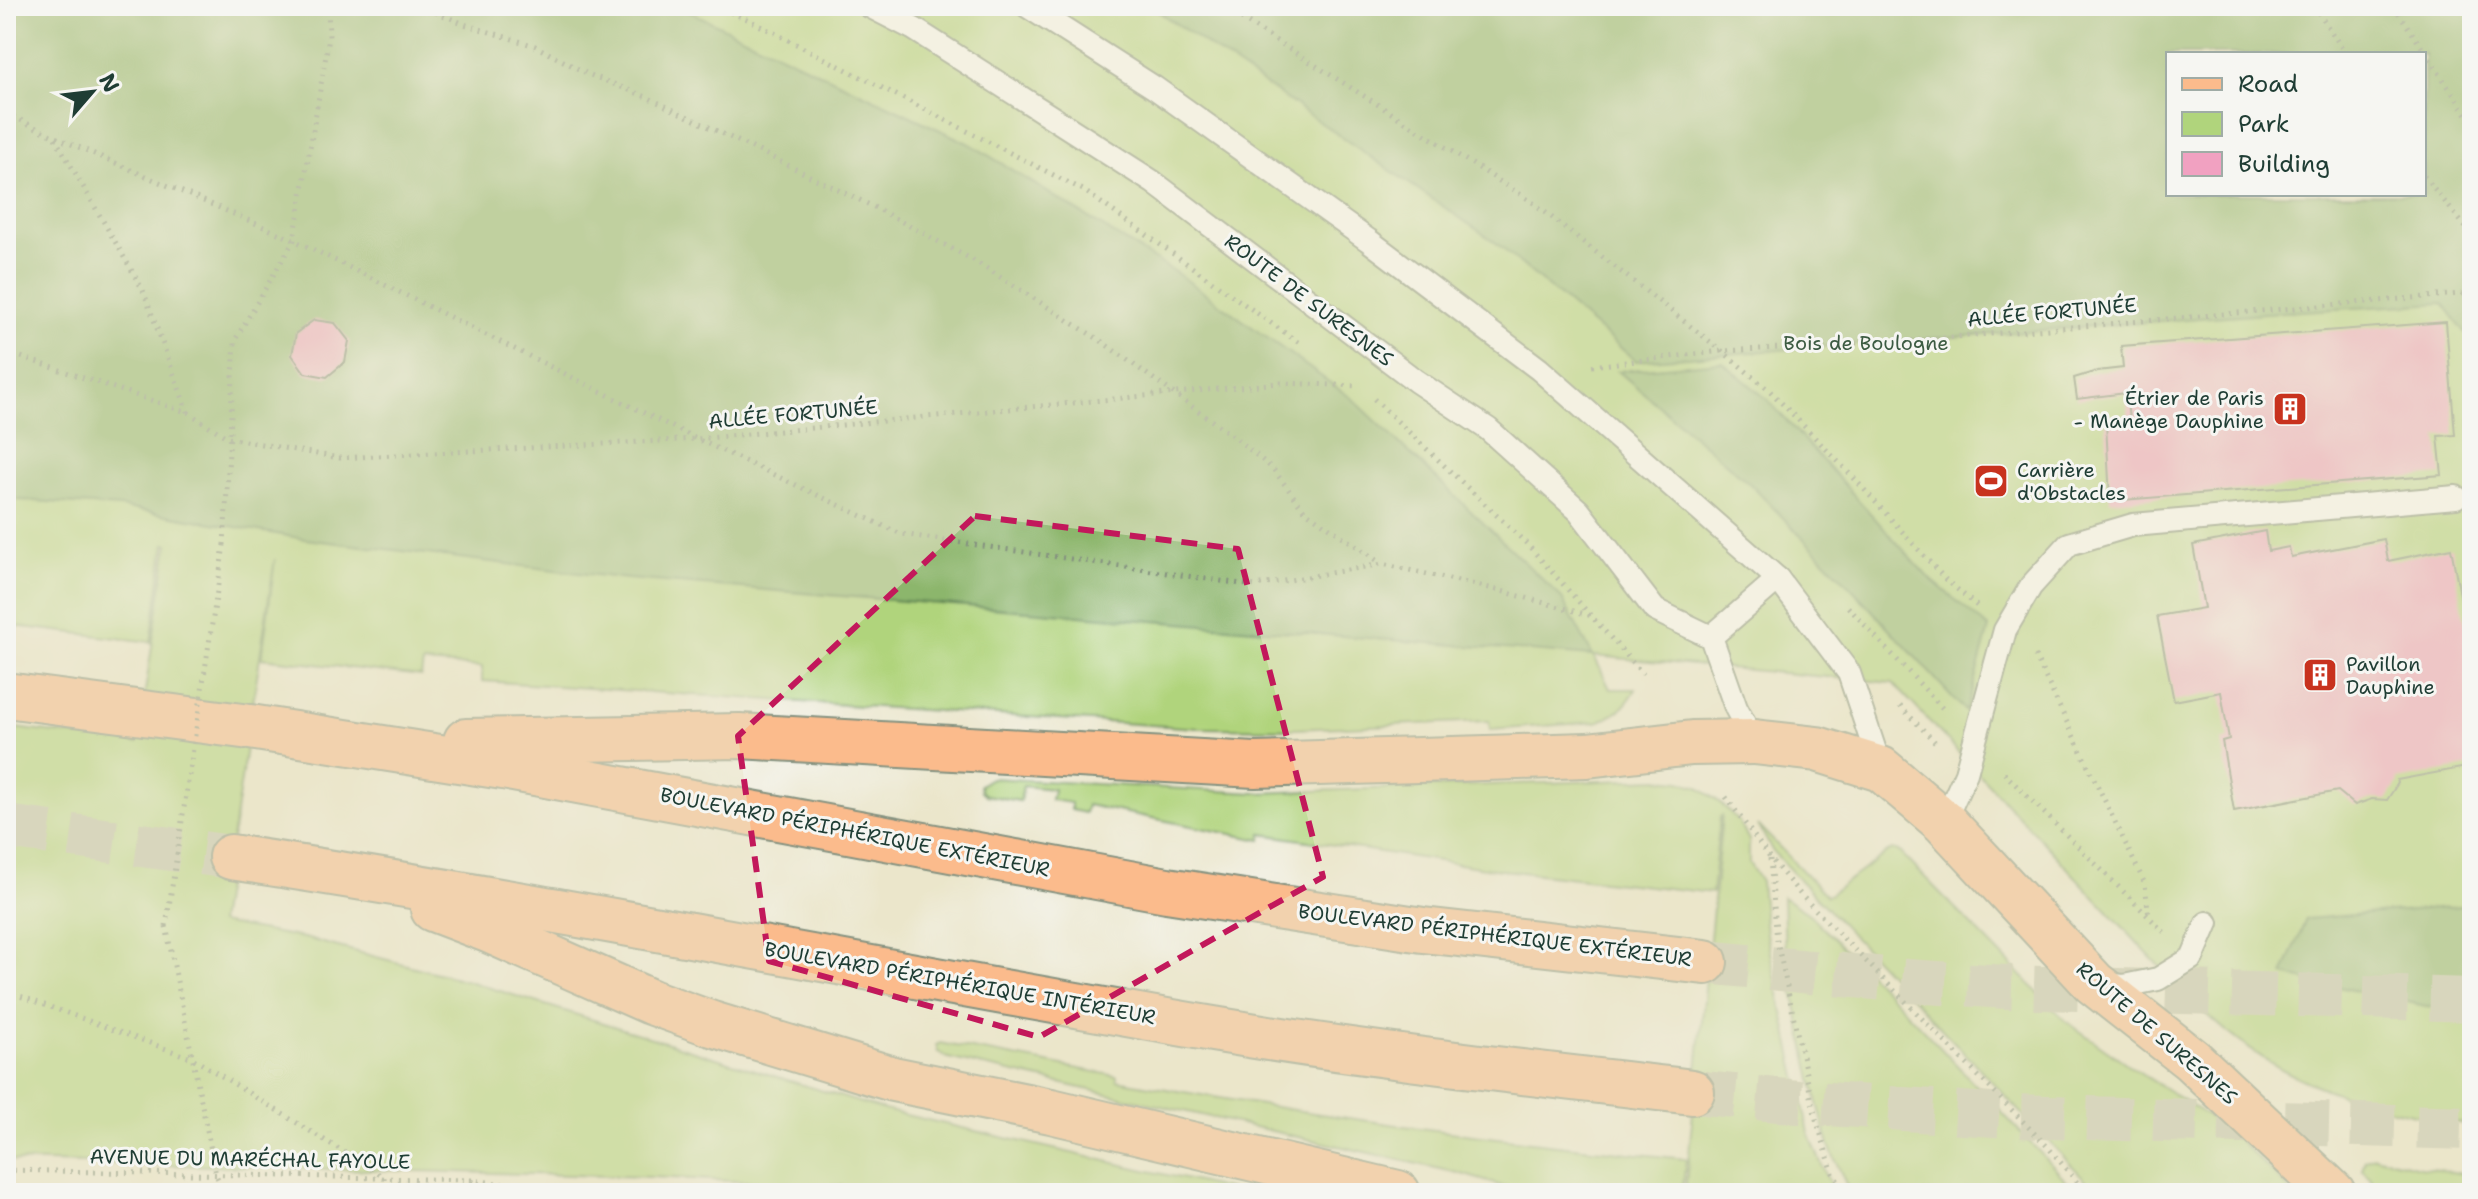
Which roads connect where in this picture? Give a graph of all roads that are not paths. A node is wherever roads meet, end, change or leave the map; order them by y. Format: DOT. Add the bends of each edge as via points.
graph roads {
  1 [pos="869,6"];
  2 [pos="1027,6"];
  3 [pos="2456,497"];
  4 [pos="1778,579"];
  5 [pos="1711,637"];
  6 [pos="6,695"];
  7 [pos="305,736"];
  8 [pos="1754,742"];
  9 [pos="1881,769"];
  10 [pos="1944,822"];
  11 [pos="231,857"];
  12 [pos="301,867"];
  13 [pos="2207,923"];
  14 [pos="1705,962"];
  15 [pos="2094,983"];
  16 [pos="1692,1092"];
  17 [pos="1398,1193"];
  18 [pos="2333,1193"];
  1 -- 5 [label="lane, ROUTE DE SURESNES" via="914,29 1153,182 1416,381 1488,429 1579,511 1655,610"];
  2 -- 4 [label="lane" via="1168,97 1539,369"];
  3 -- 10 [label="lane" via="2133,525 2069,544 2031,586 2005,630 1966,773"];
  4 -- 5 [label="lane"];
  4 -- 9 [label="lane" via="1849,673"];
  5 -- 8 [label="lane"];
  6 -- 7 [label="main road, BOULEVARD PÉRIPHÉRIQUE EXTÉRIEUR"];
  7 -- 8 [label="main road, ROUTE DE SURESNES" via="392,742 739,736 1255,765 1587,755"];
  7 -- 14 [label="main road, BOULEVARD PÉRIPHÉRIQUE EXTÉRIEUR" via="503,767 1167,890 1423,930"];
  8 -- 9 [label="main road, ROUTE DE SURESNES" via="1817,749"];
  9 -- 10 [label="main road, ROUTE DE SURESNES"];
  10 -- 15 [label="main road, ROUTE DE SURESNES"];
  11 -- 12 [label="main road, BOULEVARD PÉRIPHÉRIQUE INTÉRIEUR"];
  12 -- 16 [label="main road, BOULEVARD PÉRIPHÉRIQUE INTÉRIEUR" via="1215,1029"];
  12 -- 17 [label="main road" via="383,890 488,930 700,1020 893,1079"];
  13 -- 15 [label="lane" via="2192,958 2158,979 2124,986"];
  15 -- 18 [label="main road, ROUTE DE SURESNES" via="2192,1060"];
}
